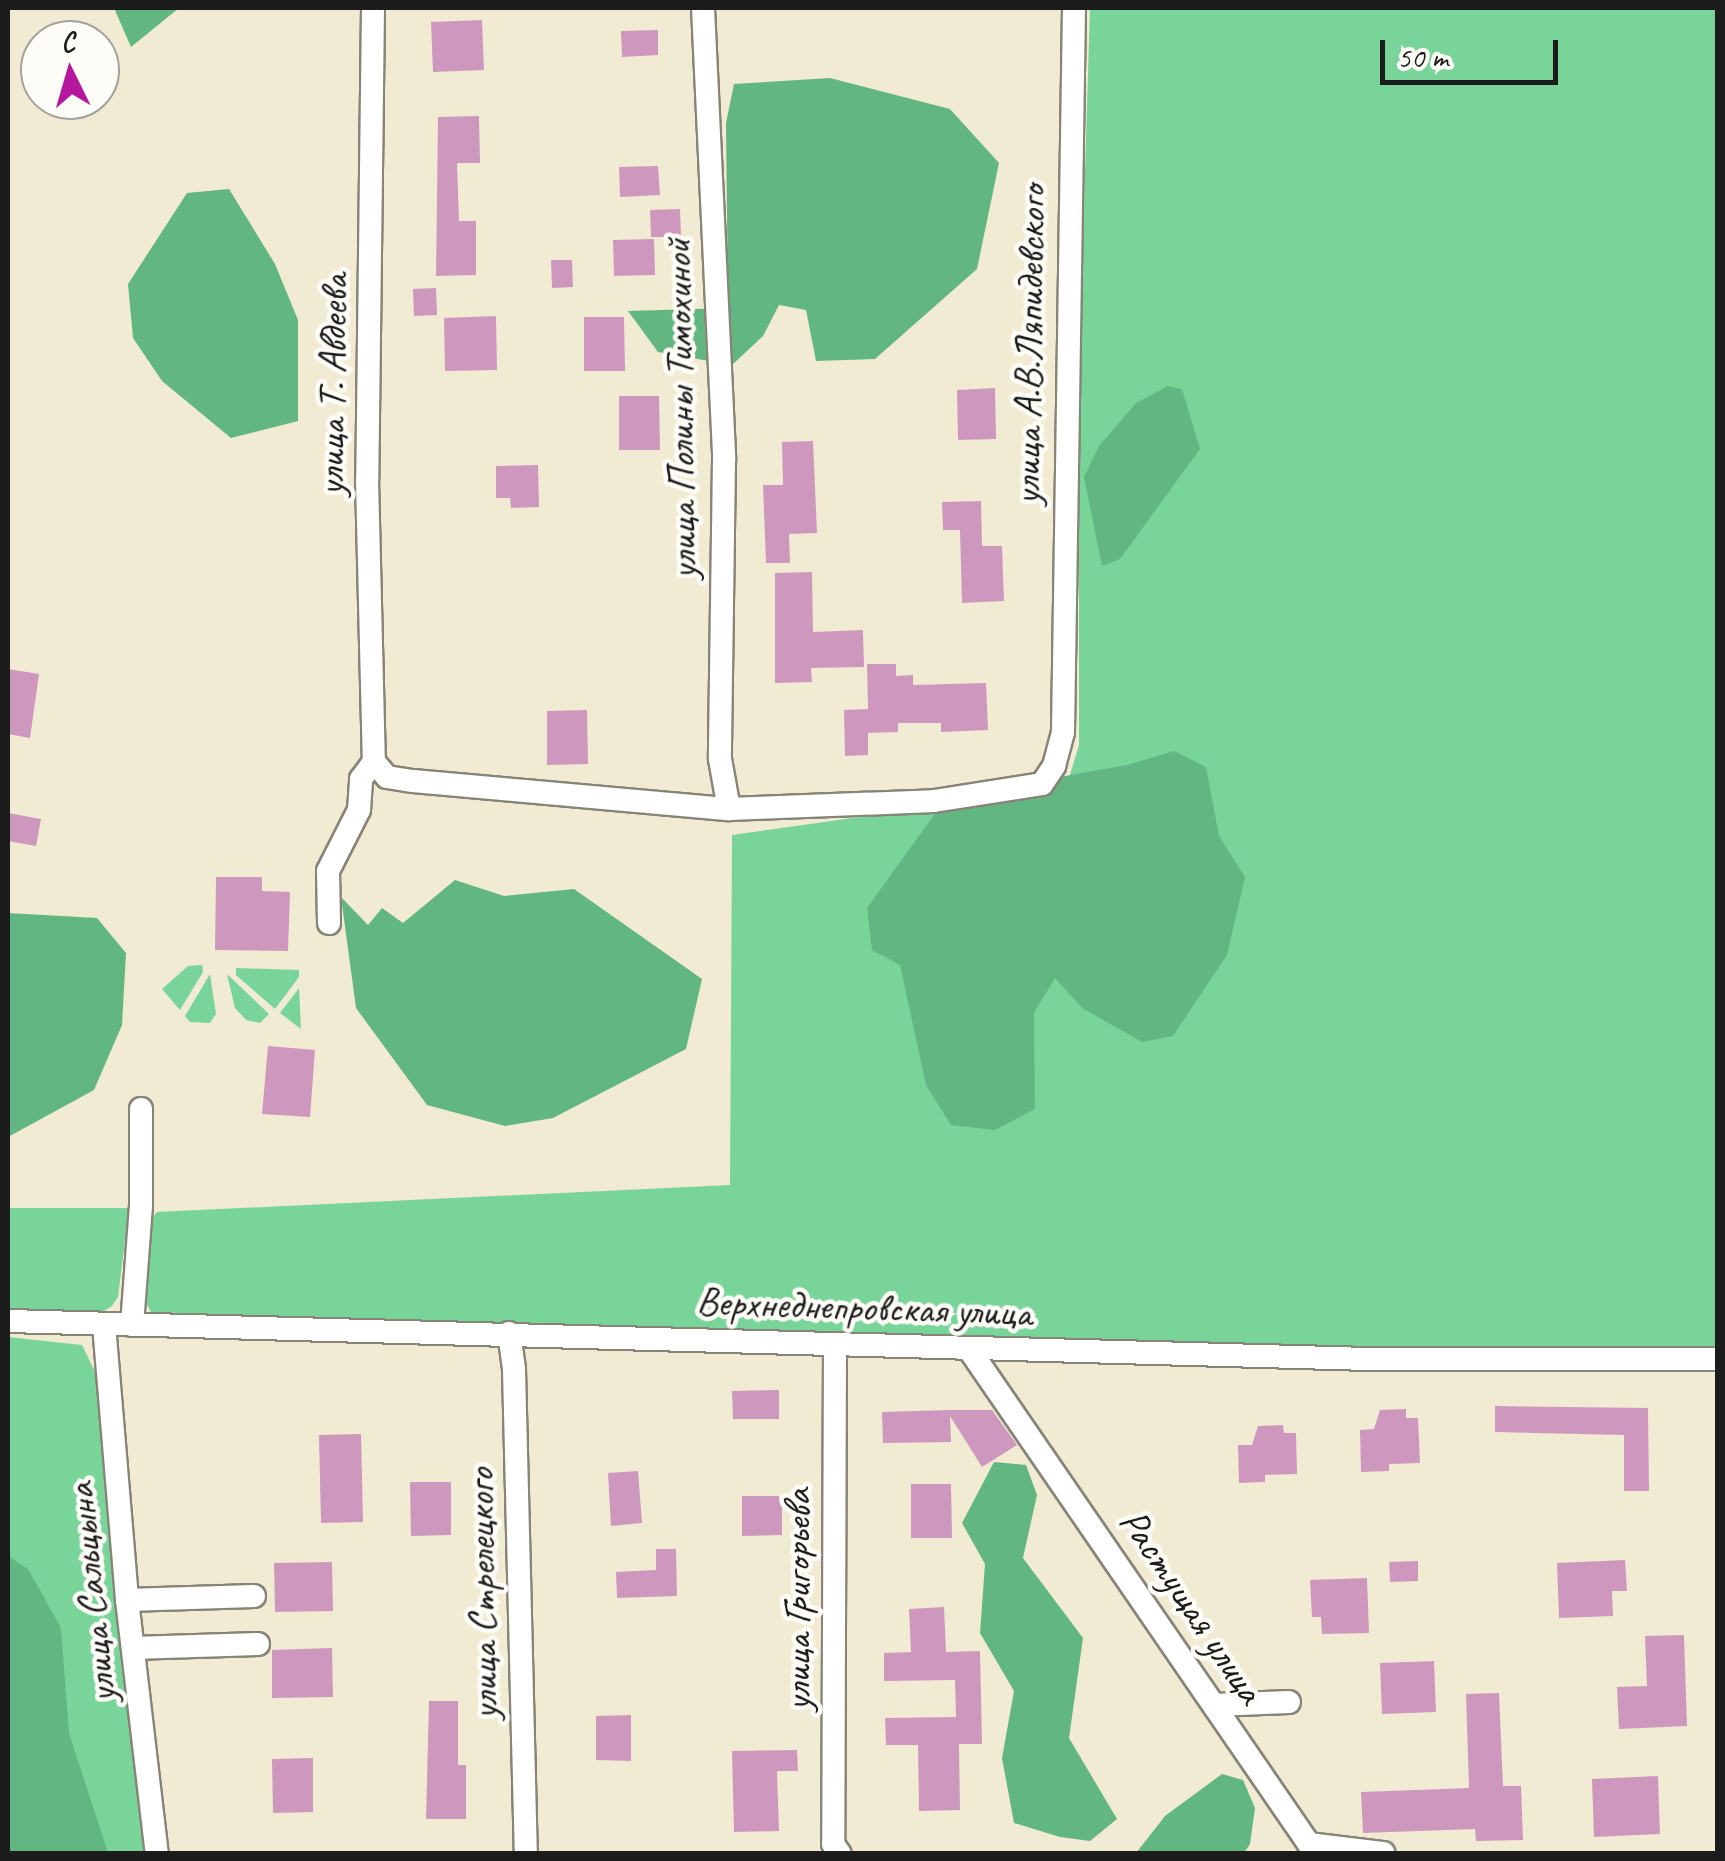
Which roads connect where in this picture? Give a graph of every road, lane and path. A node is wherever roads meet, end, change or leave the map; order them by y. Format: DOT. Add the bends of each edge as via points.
graph roads {
  1 [pos="374,8"];
  2 [pos="704,8"];
  3 [pos="1074,8"];
  4 [pos="374,762"];
  5 [pos="730,808"];
  6 [pos="329,923"];
  7 [pos="141,1110"];
  8 [pos="8,1321"];
  9 [pos="104,1326"];
  10 [pos="132,1326"];
  11 [pos="509,1333"];
  12 [pos="834,1345"];
  13 [pos="969,1349"];
  14 [pos="1718,1359"];
  15 [pos="254,1596"];
  16 [pos="127,1600"];
  17 [pos="258,1644"];
  18 [pos="133,1648"];
  19 [pos="1289,1702"];
  20 [pos="1214,1705"];
  21 [pos="1383,1852"];
  22 [pos="157,1854"];
  23 [pos="526,1854"];
  24 [pos="840,1854"];
  1 -- 4 [label="street, улица Т. Авдеева" via="366,480"];
  2 -- 5 [label="street, улица Полины Тимохиной" via="724,460 720,759"];
  3 -- 5 [label="street, улица А.В.Ляпидевского" via="1062,732 1054,766 1042,784 934,801"];
  4 -- 5 [label="street" via="387,777 413,781"];
  4 -- 6 [label="street, улица Т. Авдеева" via="362,779 360,810 328,871"];
  7 -- 10 [label="street"];
  8 -- 9 [label="street, Верхнеднепровская улица"];
  9 -- 10 [label="street, Верхнеднепровская улица"];
  9 -- 16 [label="street, улица Сальцына"];
  10 -- 11 [label="street, Верхнеднепровская улица"];
  11 -- 12 [label="street, Верхнеднепровская улица"];
  11 -- 23 [label="street, улица Стрелецкого"];
  12 -- 13 [label="street, Верхнеднепровская улица"];
  12 -- 24 [label="street, улица Григорьева" via="833,1844"];
  13 -- 14 [label="street, Верхнеднепровская улица"];
  13 -- 20 [label="street, Растущая улица"];
  15 -- 16 [label="street"];
  16 -- 18 [label="street, улица Сальцына"];
  17 -- 18 [label="street"];
  18 -- 22 [label="street, улица Сальцына"];
  19 -- 20 [label="street"];
  20 -- 21 [label="street, Растущая улица" via="1310,1844"];
}
